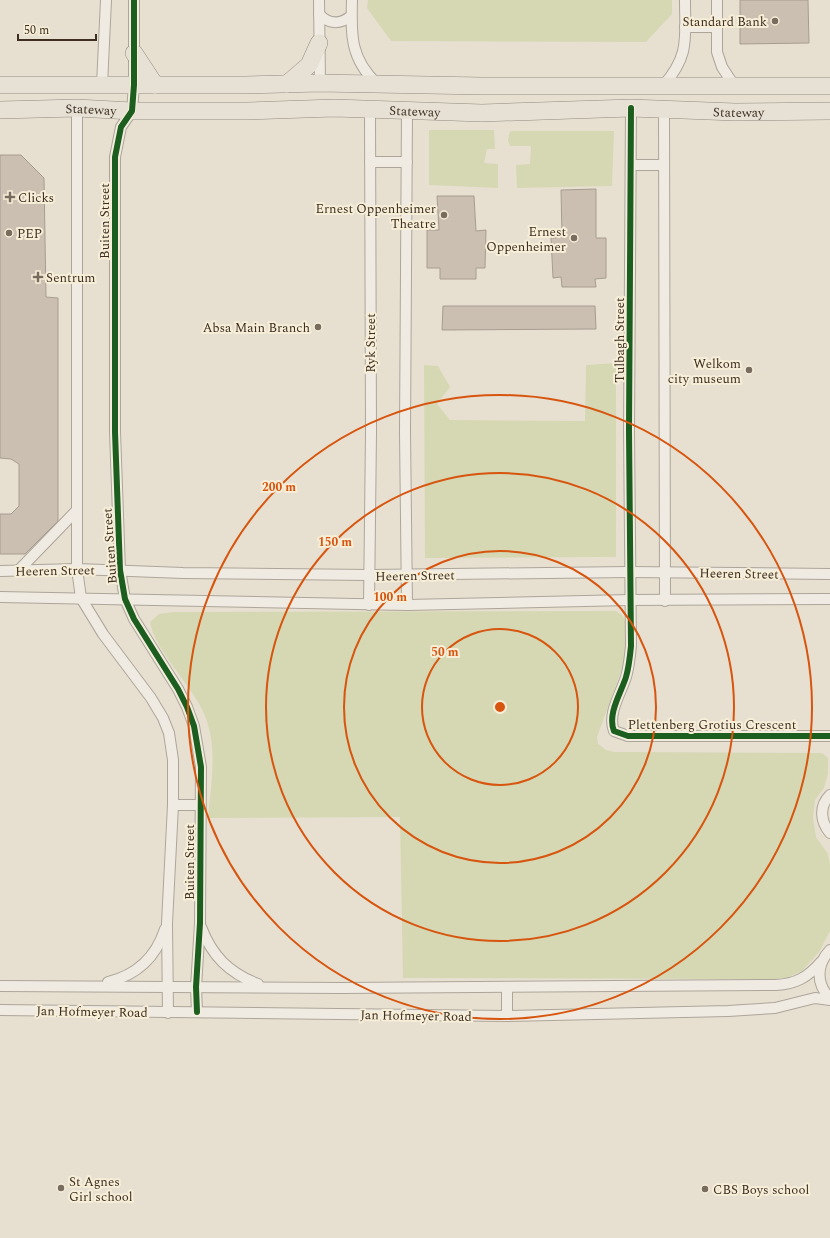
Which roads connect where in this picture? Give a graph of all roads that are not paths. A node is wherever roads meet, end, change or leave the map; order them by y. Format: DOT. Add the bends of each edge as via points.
graph roads {
  1 [pos="106,0"];
  2 [pos="134,0"];
  3 [pos="319,0"];
  4 [pos="352,0"];
  5 [pos="685,0"];
  6 [pos="717,0"];
  7 [pos="319,14"];
  8 [pos="351,16"];
  9 [pos="685,27"];
  10 [pos="717,27"];
  11 [pos="319,43"];
  12 [pos="134,54"];
  13 [pos="320,83"];
  14 [pos="288,84"];
  15 [pos="0,85"];
  16 [pos="102,85"];
  17 [pos="134,85"];
  18 [pos="155,85"];
  19 [pos="245,85"];
  20 [pos="377,85"];
  21 [pos="554,85"];
  22 [pos="482,86"];
  23 [pos="663,86"];
  24 [pos="794,86"];
  25 [pos="830,86"];
  26 [pos="735,87"];
  27 [pos="77,108"];
  28 [pos="334,108"];
  29 [pos="631,108"];
  30 [pos="664,108"];
  31 [pos="0,110"];
  32 [pos="370,110"];
  33 [pos="407,110"];
  34 [pos="552,110"];
  35 [pos="132,111"];
  36 [pos="246,111"];
  37 [pos="795,111"];
  38 [pos="830,111"];
  39 [pos="482,113"];
  40 [pos="370,162"];
  41 [pos="406,162"];
  42 [pos="630,165"];
  43 [pos="664,165"];
  44 [pos="77,510"];
  45 [pos="78,569"];
  46 [pos="120,570"];
  47 [pos="0,571"];
  48 [pos="18,571"];
  49 [pos="630,572"];
  50 [pos="664,572"];
  51 [pos="830,574"];
  52 [pos="369,575"];
  53 [pos="406,575"];
  54 [pos="0,597"];
  55 [pos="81,598"];
  56 [pos="125,599"];
  57 [pos="830,599"];
  58 [pos="629,600"];
  59 [pos="665,601"];
  60 [pos="369,605"];
  61 [pos="407,605"];
  62 [pos="830,736"];
  63 [pos="829,794"];
  64 [pos="172,805"];
  65 [pos="200,805"];
  66 [pos="828,831"];
  67 [pos="830,840"];
  68 [pos="167,923"];
  69 [pos="200,923"];
  70 [pos="830,950"];
  71 [pos="821,962"];
  72 [pos="97,985"];
  73 [pos="0,986"];
  74 [pos="168,986"];
  75 [pos="263,986"];
  76 [pos="196,987"];
  77 [pos="507,988"];
  78 [pos="830,999"];
  79 [pos="0,1010"];
  80 [pos="197,1012"];
  81 [pos="168,1013"];
  82 [pos="507,1016"];
  1 -- 16 [label="street"];
  2 -- 12 [label="street"];
  3 -- 7 [label="street"];
  4 -- 8 [label="street"];
  5 -- 9 [label="street"];
  6 -- 10 [label="street"];
  7 -- 8 [label="street" via="334,23"];
  7 -- 11 [label="street"];
  8 -- 20 [label="street" via="357,58"];
  9 -- 10 [label="street"];
  9 -- 23 [label="street" via="685,44 680,64"];
  10 -- 26 [label="street" via="716,45 719,59"];
  11 -- 13 [label="street"];
  11 -- 14 [label="main road" via="309,65"];
  12 -- 17 [label="street"];
  12 -- 18 [label="main road"];
  13 -- 14 [label="main road, Stateway"];
  13 -- 20 [label="main road, Stateway"];
  13 -- 28 [label="main road" via="323,98"];
  14 -- 19 [label="main road, Stateway"];
  15 -- 16 [label="main road, Stateway"];
  16 -- 17 [label="main road, Stateway"];
  17 -- 18 [label="main road, Stateway"];
  17 -- 35 [label="street"];
  18 -- 19 [label="main road, Stateway"];
  19 -- 36 [label="main road"];
  20 -- 22 [label="main road, Stateway"];
  21 -- 22 [label="main road, Stateway"];
  21 -- 23 [label="main road, Stateway"];
  21 -- 34 [label="main road"];
  22 -- 39 [label="main road"];
  23 -- 26 [label="main road, Stateway"];
  24 -- 25 [label="main road, Stateway"];
  24 -- 26 [label="main road, Stateway"];
  24 -- 37 [label="main road"];
  27 -- 31 [label="main road, Stateway"];
  27 -- 35 [label="main road, Stateway"];
  27 -- 44 [label="street, Buiten Street"];
  28 -- 32 [label="main road, Stateway"];
  28 -- 36 [label="main road, Stateway"];
  29 -- 30 [label="main road, Stateway"];
  29 -- 34 [label="main road, Stateway"];
  29 -- 42 [label="street, Tulbagh Street"];
  30 -- 37 [label="main road, Stateway" via="735,112"];
  30 -- 43 [label="street"];
  32 -- 33 [label="main road, Stateway"];
  32 -- 40 [label="street, Ryk Street"];
  33 -- 39 [label="main road, Stateway"];
  33 -- 41 [label="street"];
  34 -- 39 [label="main road, Stateway"];
  35 -- 36 [label="main road, Stateway"];
  35 -- 46 [label="street, Buiten Street" via="121,127 115,157 115,432"];
  37 -- 38 [label="main road, Stateway"];
  40 -- 41 [label="street"];
  40 -- 52 [label="street, Ryk Street"];
  41 -- 53 [label="street"];
  42 -- 43 [label="street"];
  42 -- 49 [label="street, Tulbagh Street"];
  43 -- 50 [label="street"];
  44 -- 45 [label="street, Buiten Street"];
  44 -- 48 [label="street"];
  45 -- 46 [label="street, Heeren Street"];
  45 -- 48 [label="street, Heeren Street"];
  45 -- 55 [label="street, Buiten Street"];
  46 -- 52 [label="street, Heeren Street"];
  46 -- 56 [label="street, Buiten Street"];
  47 -- 48 [label="street, Heeren Street"];
  49 -- 50 [label="street, Heeren Street"];
  49 -- 53 [label="street, Heeren Street"];
  49 -- 58 [label="street, Plettenberg Grotius Crescent"];
  50 -- 51 [label="street, Heeren Street"];
  50 -- 59 [label="street"];
  52 -- 53 [label="street, Heeren Street"];
  52 -- 60 [label="street, Ryk Street"];
  53 -- 61 [label="street"];
  54 -- 55 [label="street, Heeren Street"];
  55 -- 56 [label="street, Heeren Street"];
  55 -- 64 [label="street, Buiten Street" via="103,634 163,718 169,733 172,760"];
  56 -- 60 [label="street, Heeren Street"];
  56 -- 65 [label="street, Buiten Street" via="190,713 199,748"];
  57 -- 59 [label="street, Heeren Street"];
  58 -- 59 [label="street, Heeren Street"];
  58 -- 61 [label="street, Heeren Street"];
  58 -- 62 [label="street, Plettenberg Grotius Crescent" via="629,662 627,676 612,717 614,731 628,736"];
  60 -- 61 [label="street, Heeren Street"];
  63 -- 66 [label="street" via="822,810"];
  64 -- 65 [label="street"];
  64 -- 68 [label="street, Buiten Street"];
  65 -- 69 [label="street, Buiten Street"];
  66 -- 67 [label="street"];
  68 -- 72 [label="street" via="155,951 145,964 124,978"];
  68 -- 74 [label="street, Buiten Street"];
  69 -- 75 [label="street" via="218,959 237,975"];
  69 -- 76 [label="street, Buiten Street"];
  70 -- 71 [label="street, Jan Hofmeyer Road"];
  71 -- 77 [label="street, Jan Hofmeyer Road" via="798,982 784,985"];
  71 -- 78 [label="street" via="819,977 824,992"];
  72 -- 73 [label="street, Jan Hofmeyer Road"];
  72 -- 74 [label="street, Jan Hofmeyer Road"];
  74 -- 76 [label="street, Jan Hofmeyer Road"];
  74 -- 81 [label="street, Buiten Street"];
  75 -- 76 [label="street, Jan Hofmeyer Road"];
  75 -- 77 [label="street, Jan Hofmeyer Road"];
  76 -- 80 [label="street, Buiten Street"];
  77 -- 82 [label="street"];
  78 -- 82 [label="street, Jan Hofmeyer Road" via="815,998 775,1008 728,1011"];
  79 -- 81 [label="street, Jan Hofmeyer Road"];
  80 -- 81 [label="street, Jan Hofmeyer Road"];
  80 -- 82 [label="street, Jan Hofmeyer Road"];
}
